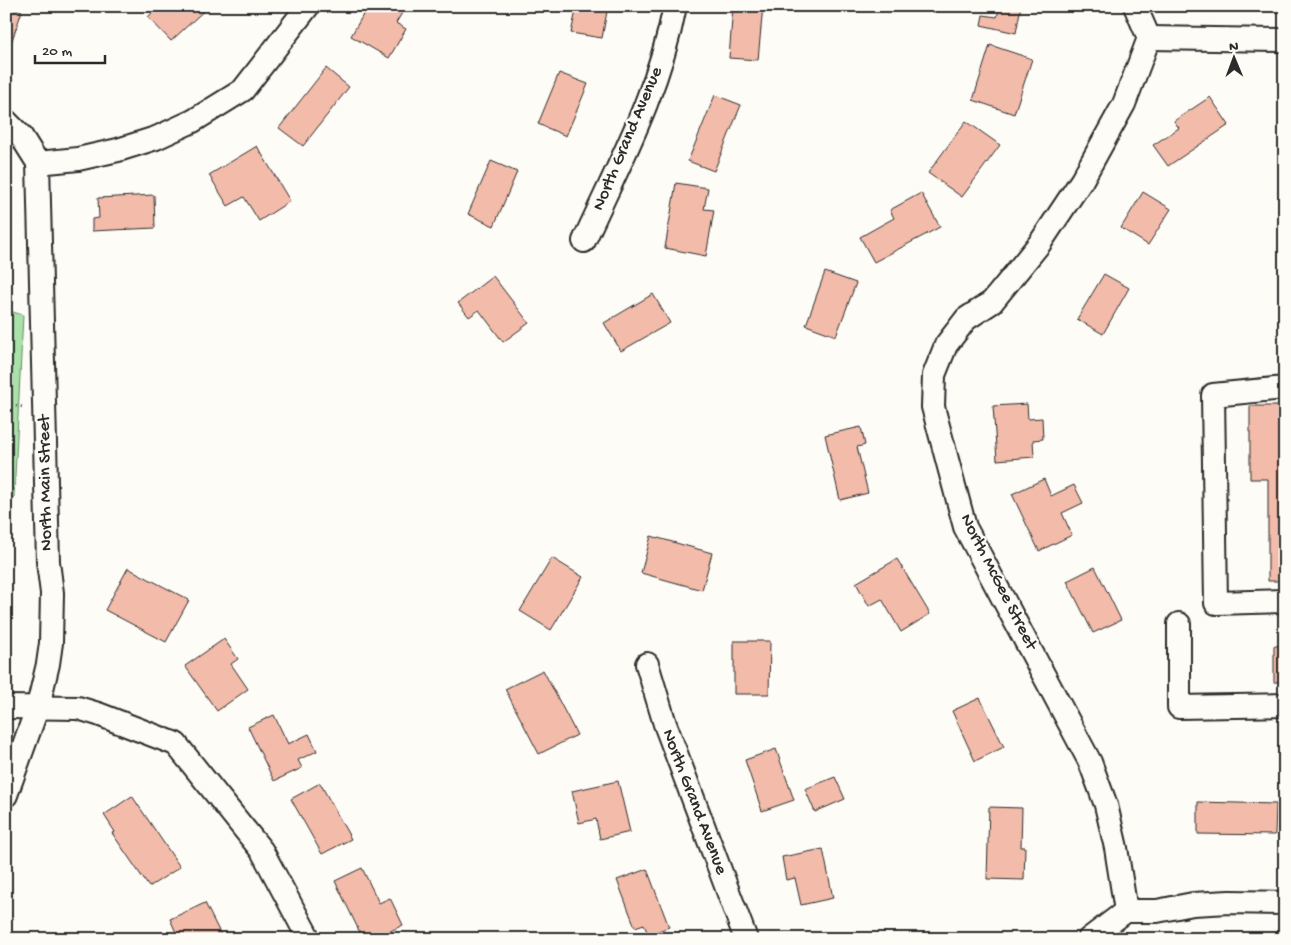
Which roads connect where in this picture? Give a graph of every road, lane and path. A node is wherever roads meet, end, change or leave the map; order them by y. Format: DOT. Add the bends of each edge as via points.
graph roads {
  1 [pos="308,6"];
  2 [pos="675,6"];
  3 [pos="1135,6"];
  4 [pos="1149,38"];
  5 [pos="1285,40"];
  6 [pos="6,121"];
  7 [pos="38,163"];
  8 [pos="584,242"];
  9 [pos="1285,388"];
  10 [pos="6,404"];
  11 [pos="25,407"];
  12 [pos="1285,601"];
  13 [pos="1180,624"];
  14 [pos="647,664"];
  15 [pos="1285,704"];
  16 [pos="38,706"];
  17 [pos="6,707"];
  18 [pos="6,795"];
  19 [pos="1285,903"];
  20 [pos="1126,911"];
  21 [pos="309,939"];
  22 [pos="746,939"];
  23 [pos="1090,939"];
  1 -- 7 [label="street" via="243,90 193,121 156,138 118,150"];
  2 -- 8 [label="street, North Grand Avenue" via="669,40 653,90"];
  3 -- 4 [label="street"];
  4 -- 5 [label="street"];
  4 -- 20 [label="street, North McGee Street" via="1124,104 1082,180 1040,243 992,302 972,314 954,331 938,359 932,391 933,407 965,527 1077,732 1094,771 1116,848"];
  6 -- 7 [label="street" via="21,136"];
  7 -- 16 [label="street, North Main Street" via="48,562 52,593 51,643"];
  9 -- 12 [label="street" via="1214,395 1216,603"];
  10 -- 11 [label="path"];
  13 -- 15 [label="street" via="1179,707"];
  14 -- 22 [label="street, North Grand Avenue" via="665,724"];
  16 -- 17 [label="street"];
  16 -- 18 [label="street, North Main Street"];
  16 -- 21 [label="street" via="78,708 176,744 262,851"];
  19 -- 20 [label="street" via="1229,902 1157,911"];
  20 -- 23 [label="street"];
}
